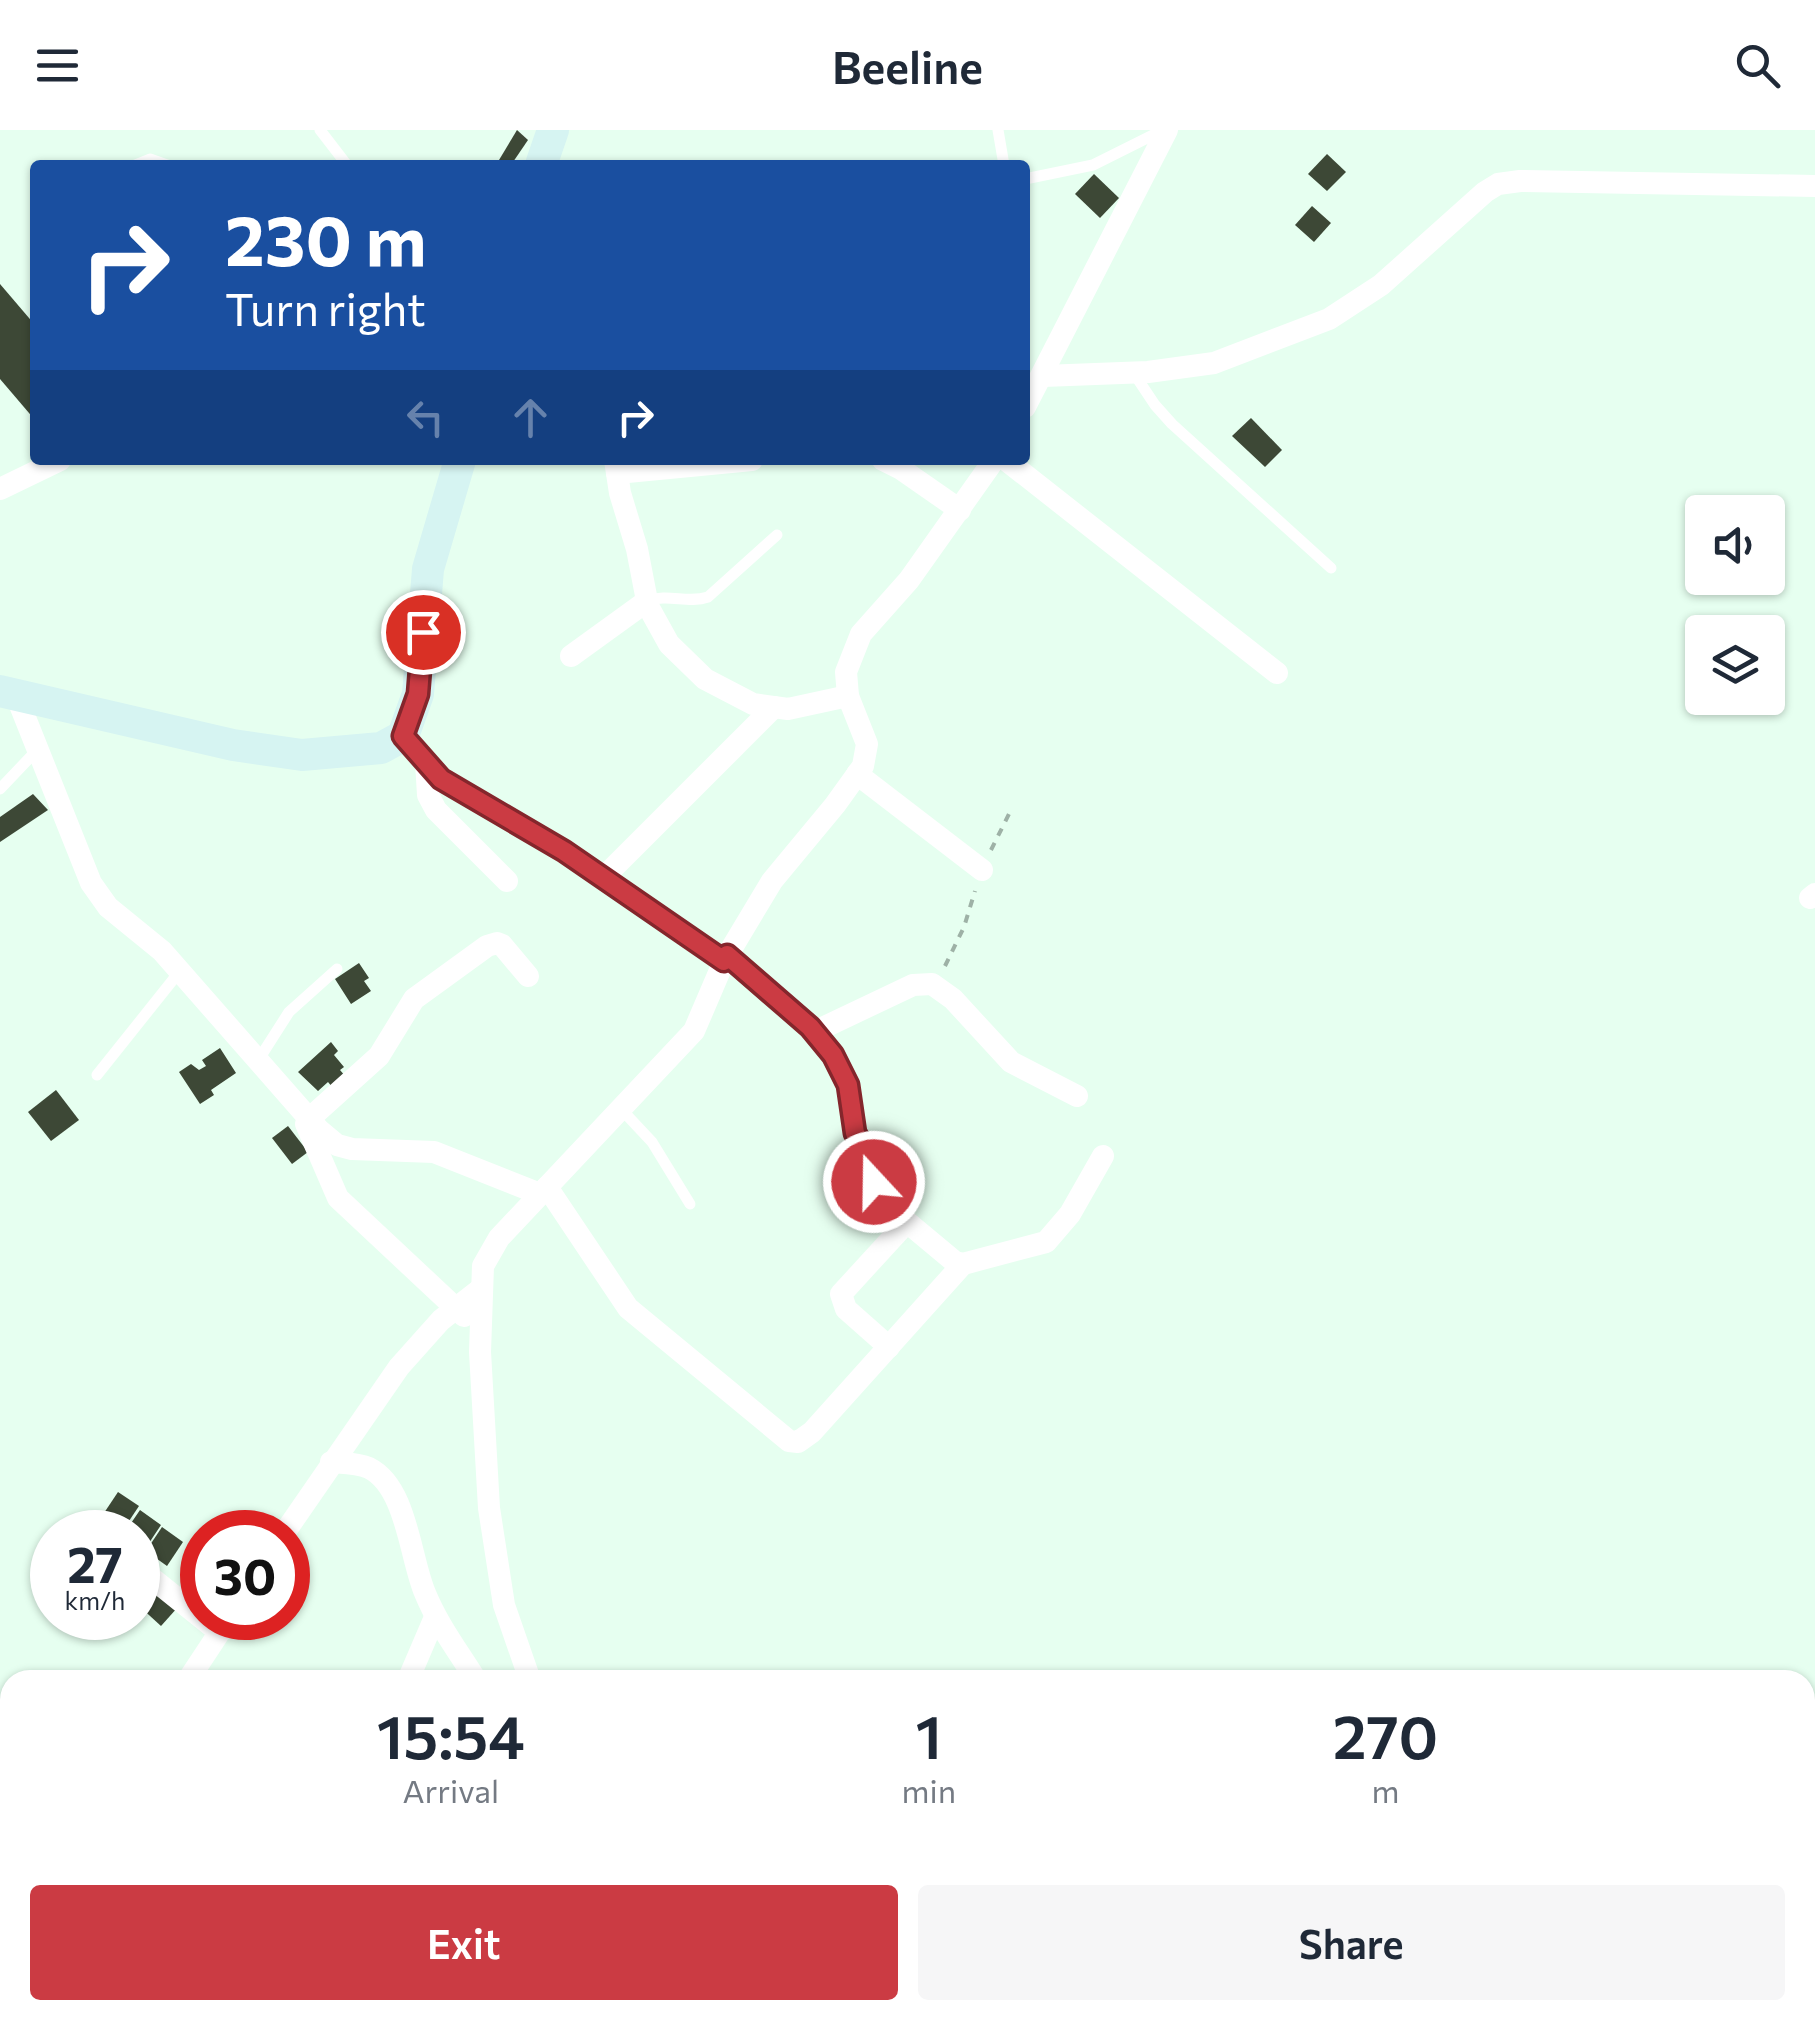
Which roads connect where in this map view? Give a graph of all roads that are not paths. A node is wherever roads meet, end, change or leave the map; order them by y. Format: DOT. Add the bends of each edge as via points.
graph roads {
  1 [pos="320,130"];
  2 [pos="553,130"];
  3 [pos="998,130"];
  4 [pos="1166,130"];
  5 [pos="344,160"];
  6 [pos="543,160"];
  7 [pos="1003,160"];
  8 [pos="1030,178"];
  9 [pos="1815,186"];
  10 [pos="1134,372"];
  11 [pos="1043,376"];
  12 [pos="1030,398"];
  13 [pos="50,465"];
  14 [pos="459,465"];
  15 [pos="893,465"];
  16 [pos="991,465"];
  17 [pos="1012,465"];
  18 [pos="616,466"];
  19 [pos="0,489"];
  20 [pos="960,510"];
  21 [pos="777,535"];
  22 [pos="1331,568"];
  23 [pos="647,601"];
  24 [pos="571,656"];
  25 [pos="1277,673"];
  26 [pos="8,693"];
  27 [pos="848,696"];
  28 [pos="774,707"];
  29 [pos="403,736"];
  30 [pos="38,749"];
  31 [pos="426,762"];
  32 [pos="857,774"];
  33 [pos="0,789"];
  34 [pos="982,870"];
  35 [pos="603,878"];
  36 [pos="507,881"];
  37 [pos="726,958"];
  38 [pos="337,969"];
  39 [pos="180,971"];
  40 [pos="528,976"];
  41 [pos="814,1032"];
  42 [pos="259,1060"];
  43 [pos="97,1075"];
  44 [pos="1077,1096"];
  45 [pos="622,1110"];
  46 [pos="304,1113"];
  47 [pos="1102,1156"];
  48 [pos="544,1191"];
  49 [pos="690,1204"];
  50 [pos="907,1222"];
  51 [pos="963,1264"];
  52 [pos="482,1288"];
  53 [pos="456,1308"];
  54 [pos="481,1333"];
  55 [pos="888,1348"];
  56 [pos="331,1462"];
  57 [pos="299,1510"];
  58 [pos="435,1617"];
  59 [pos="214,1640"];
  60 [pos="195,1670"];
  61 [pos="412,1670"];
  62 [pos="469,1670"];
  63 [pos="527,1670"];
  1 -- 5 [label="lane"];
  2 -- 6 [label="street"];
  3 -- 7 [label="lane"];
  4 -- 8 [label="lane" via="1093,165"];
  4 -- 11 [label="street"];
  9 -- 10 [label="street" via="1498,184 1381,285 1329,319 1214,363"];
  10 -- 11 [label="street"];
  10 -- 22 [label="lane" via="1172,424"];
  11 -- 12 [label="street"];
  13 -- 19 [label="street"];
  14 -- 29 [label="street" via="428,570 418,694"];
  15 -- 20 [label="street"];
  16 -- 20 [label="street"];
  17 -- 25 [label="street"];
  18 -- 23 [label="street"];
  20 -- 27 [label="street" via="861,634 846,672"];
  21 -- 23 [label="lane" via="708,597"];
  23 -- 24 [label="street"];
  23 -- 28 [label="street" via="669,644 705,679 753,704"];
  26 -- 29 [label="street" via="302,755 382,748"];
  26 -- 30 [label="street"];
  27 -- 28 [label="street"];
  27 -- 32 [label="street" via="867,744"];
  28 -- 35 [label="street"];
  29 -- 31 [label="street"];
  30 -- 33 [label="lane"];
  30 -- 39 [label="street" via="91,884"];
  31 -- 35 [label="street" via="441,779"];
  31 -- 36 [label="street" via="436,810"];
  32 -- 34 [label="street"];
  32 -- 37 [label="street" via="772,881"];
  35 -- 37 [label="street"];
  37 -- 41 [label="street"];
  37 -- 45 [label="street" via="694,1032"];
  38 -- 42 [label="lane" via="289,1012"];
  39 -- 42 [label="street"];
  39 -- 43 [label="lane"];
  40 -- 46 [label="street" via="502,945 487,946 414,999 379,1056"];
  41 -- 44 [label="street" via="912,985 936,986 1012,1062"];
  41 -- 50 [label="street" via="848,1085 855,1133 876,1191"];
  42 -- 46 [label="street"];
  45 -- 48 [label="street"];
  45 -- 49 [label="lane" via="652,1142"];
  46 -- 48 [label="street" via="337,1146 434,1152"];
  46 -- 53 [label="street" via="338,1198"];
  47 -- 51 [label="street" via="1046,1242"];
  48 -- 52 [label="street" via="499,1238 483,1266"];
  48 -- 55 [label="street" via="628,1308 788,1441 812,1432"];
  50 -- 51 [label="street"];
  50 -- 55 [label="street" via="842,1294 846,1309"];
  51 -- 55 [label="street"];
  52 -- 53 [label="street"];
  52 -- 54 [label="street"];
  53 -- 54 [label="street"];
  53 -- 56 [label="street" via="400,1367"];
  54 -- 63 [label="street" via="489,1508 504,1605"];
  56 -- 57 [label="street"];
  56 -- 58 [label="street" via="371,1469 389,1486"];
  58 -- 61 [label="street"];
  58 -- 62 [label="street"];
  59 -- 60 [label="street"];
}
